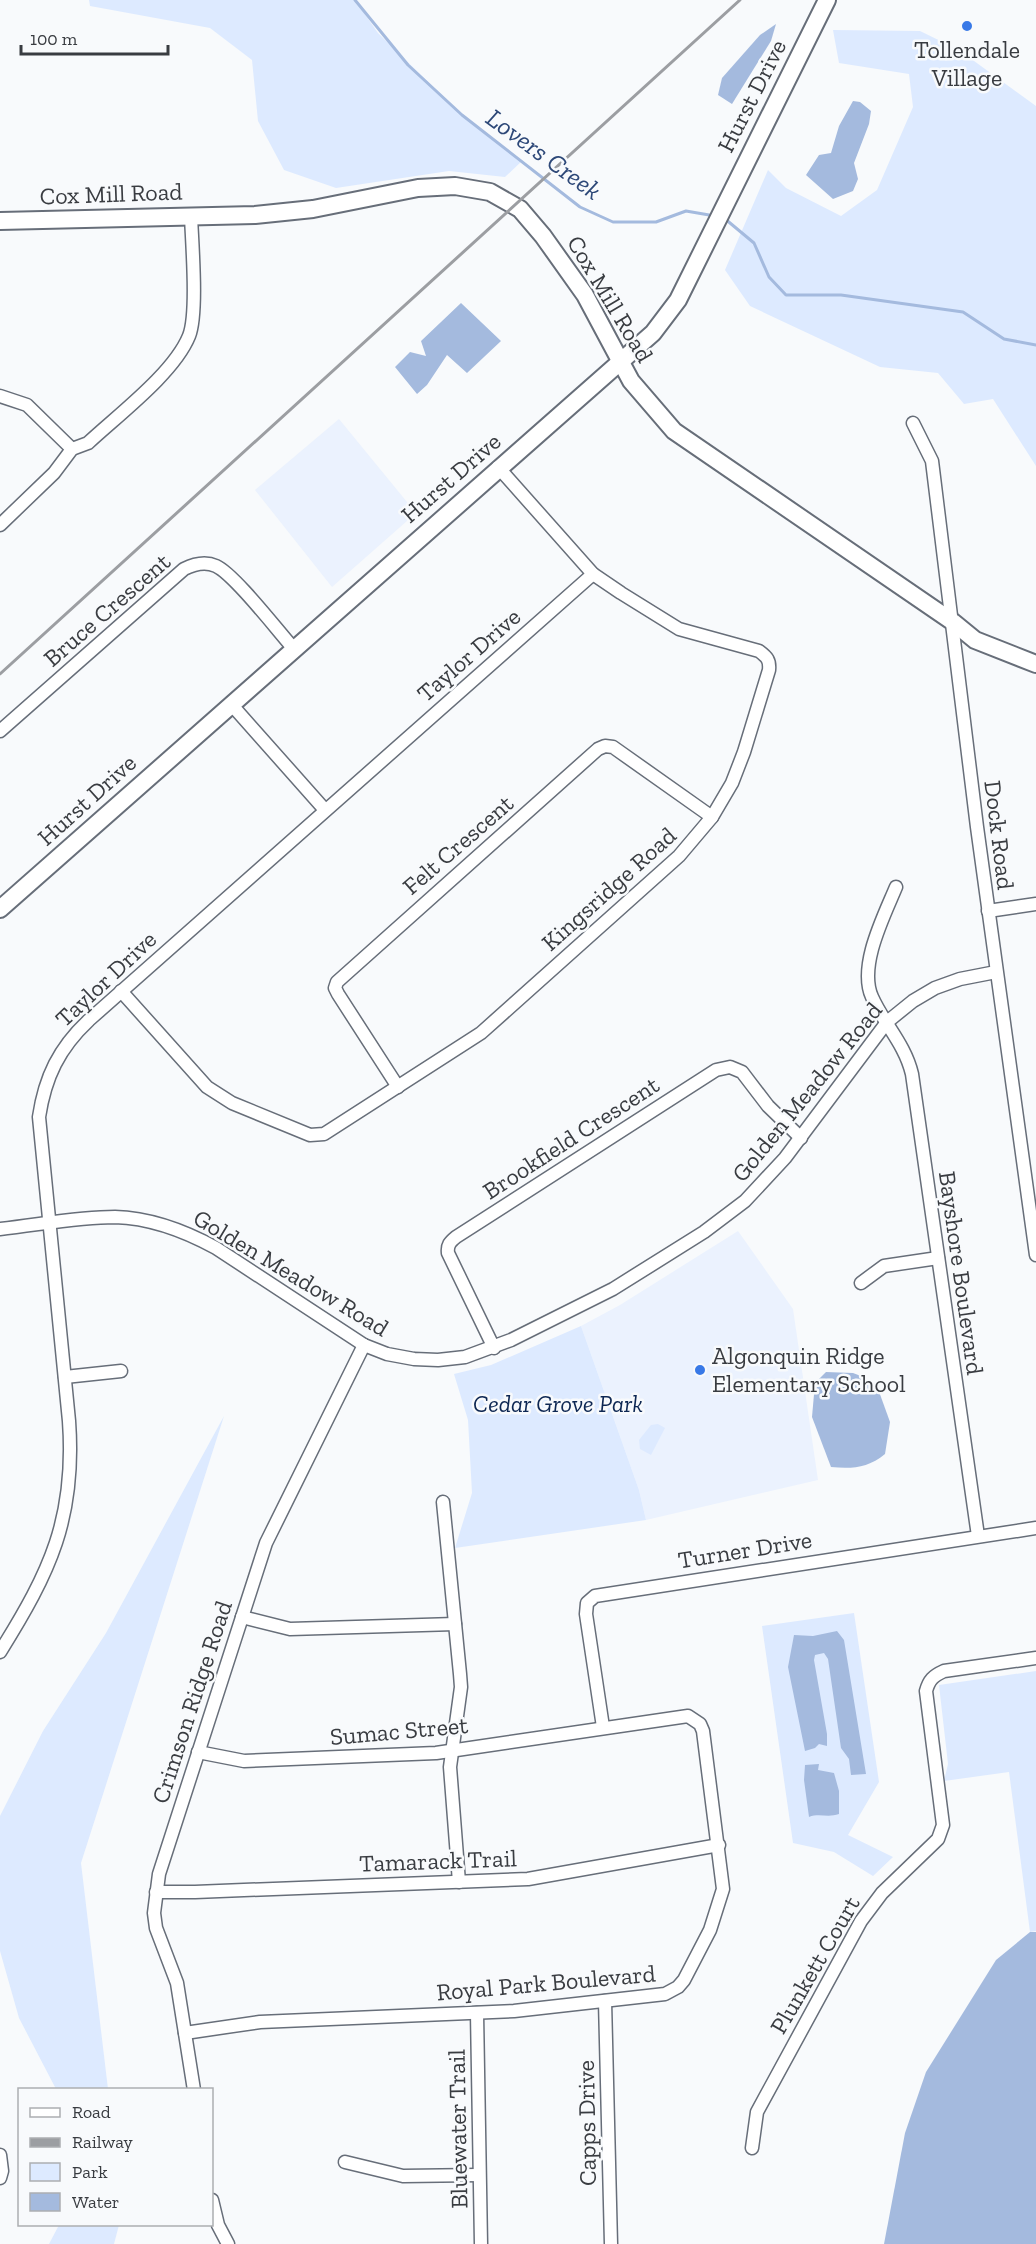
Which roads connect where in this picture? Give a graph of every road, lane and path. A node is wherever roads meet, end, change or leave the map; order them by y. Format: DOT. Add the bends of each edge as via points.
graph roads {
  1 [pos="827,0"];
  2 [pos="191,216"];
  3 [pos="0,221"];
  4 [pos="621,362"];
  5 [pos="0,396"];
  6 [pos="913,423"];
  7 [pos="72,449"];
  8 [pos="498,467"];
  9 [pos="0,525"];
  10 [pos="593,574"];
  11 [pos="952,622"];
  12 [pos="294,649"];
  13 [pos="1036,664"];
  14 [pos="231,705"];
  15 [pos="0,731"];
  16 [pos="325,810"];
  17 [pos="712,817"];
  18 [pos="896,887"];
  19 [pos="1036,904"];
  20 [pos="0,909"];
  21 [pos="988,911"];
  22 [pos="996,972"];
  23 [pos="121,991"];
  24 [pos="887,1022"];
  25 [pos="398,1087"];
  26 [pos="801,1138"];
  27 [pos="1032,1199"];
  28 [pos="49,1224"];
  29 [pos="0,1229"];
  30 [pos="1036,1255"];
  31 [pos="938,1258"];
  32 [pos="861,1282"];
  33 [pos="364,1345"];
  34 [pos="494,1348"];
  35 [pos="122,1371"];
  36 [pos="64,1377"];
  37 [pos="443,1502"];
  38 [pos="1036,1528"];
  39 [pos="978,1536"];
  40 [pos="243,1617"];
  41 [pos="455,1624"];
  42 [pos="0,1652"];
  43 [pos="1036,1658"];
  44 [pos="603,1727"];
  45 [pos="452,1750"];
  46 [pos="198,1752"];
  47 [pos="719,1845"];
  48 [pos="459,1882"];
  49 [pos="156,1892"];
  50 [pos="605,2001"];
  51 [pos="477,2013"];
  52 [pos="185,2033"];
  53 [pos="194,2088"];
  54 [pos="752,2148"];
  55 [pos="0,2155"];
  56 [pos="345,2162"];
  57 [pos="479,2175"];
  58 [pos="0,2178"];
  59 [pos="213,2204"];
  60 [pos="228,2244"];
  61 [pos="481,2244"];
  62 [pos="611,2244"];
  1 -- 4 [label="street, Hurst Drive" via="678,300 653,333"];
  2 -- 3 [label="street, Cox Mill Road"];
  2 -- 4 [label="street, Cox Mill Road" via="313,209 418,188 455,186 490,192 520,209 543,236 585,296"];
  2 -- 7 [label="street" via="190,334 173,364 88,443"];
  4 -- 8 [label="street, Hurst Drive"];
  4 -- 11 [label="street, Cox Mill Road" via="631,381 674,431"];
  5 -- 7 [label="street" via="27,405"];
  6 -- 11 [label="street, Dock Road" via="932,461"];
  7 -- 9 [label="street" via="54,473"];
  8 -- 10 [label="street, Kingsridge Road"];
  8 -- 12 [label="street, Hurst Drive"];
  10 -- 16 [label="street, Taylor Drive"];
  10 -- 17 [label="street, Kingsridge Road" via="664,621 695,634 759,651 770,662 742,759"];
  11 -- 13 [label="street, Cox Mill Road" via="975,640"];
  11 -- 21 [label="street, Dock Road"];
  12 -- 14 [label="street, Hurst Drive"];
  12 -- 15 [label="street, Bruce Crescent" via="226,573 209,564 196,564 184,569"];
  14 -- 16 [label="street"];
  14 -- 20 [label="street, Hurst Drive"];
  16 -- 23 [label="street, Taylor Drive"];
  17 -- 25 [label="street, Kingsridge Road" via="680,856 481,1033"];
  17 -- 25 [label="street, Felt Crescent" via="613,747 598,749 337,982 338,994"];
  18 -- 24 [label="street, Bayshore Boulevard" via="879,929 867,976 872,998"];
  19 -- 21 [label="street"];
  21 -- 22 [label="street, Dock Road"];
  22 -- 24 [label="street, Golden Meadow Road" via="935,988"];
  22 -- 27 [label="street, Dock Road"];
  23 -- 25 [label="street, Kingsridge Road" via="207,1087 232,1103 310,1135 324,1134"];
  23 -- 28 [label="street, Taylor Drive" via="68,1041 45,1086 39,1124"];
  24 -- 26 [label="street, Golden Meadow Road"];
  24 -- 31 [label="street, Bayshore Boulevard" via="905,1052 912,1074"];
  26 -- 34 [label="street, Golden Meadow Road" via="745,1201 705,1232 613,1289"];
  26 -- 34 [label="street, Brookfield Crescent" via="768,1106 742,1072 723,1067 456,1237 447,1247 448,1253"];
  27 -- 30 [label="street, Dock Road"];
  28 -- 29 [label="street, Golden Meadow Road"];
  28 -- 33 [label="street, Golden Meadow Road" via="117,1217 177,1229 216,1248"];
  28 -- 36 [label="street, Taylor Drive"];
  31 -- 32 [label="street" via="884,1266"];
  31 -- 39 [label="street, Bayshore Boulevard"];
  33 -- 34 [label="street, Golden Meadow Road" via="396,1356 426,1359 452,1359"];
  33 -- 40 [label="street, Crimson Ridge Road" via="273,1525"];
  35 -- 36 [label="street"];
  36 -- 42 [label="street, Taylor Drive" via="71,1455 62,1524 41,1582"];
  37 -- 41 [label="street"];
  38 -- 39 [label="street, Turner Drive"];
  39 -- 44 [label="street, Turner Drive" via="595,1596 586,1608"];
  40 -- 41 [label="street" via="297,1630"];
  40 -- 46 [label="street, Crimson Ridge Road"];
  41 -- 45 [label="street" via="461,1687"];
  43 -- 54 [label="street, Plunkett Court" via="944,1671 928,1683 941,1833 882,1893 861,1921 756,2112"];
  44 -- 45 [label="street, Sumac Street"];
  44 -- 47 [label="street, Royal Park Boulevard" via="680,1716 700,1724"];
  45 -- 46 [label="street, Sumac Street" via="243,1761"];
  45 -- 48 [label="street"];
  46 -- 49 [label="street, Crimson Ridge Road"];
  47 -- 48 [label="street, Tamarack Trail" via="540,1877"];
  47 -- 50 [label="street, Royal Park Boulevard" via="723,1889 716,1914 678,1987 665,1994"];
  48 -- 49 [label="street, Tamarack Trail"];
  49 -- 52 [label="street, Crimson Ridge Road" via="156,1928 177,1983"];
  50 -- 51 [label="street, Royal Park Boulevard"];
  50 -- 62 [label="street, Capps Drive"];
  51 -- 52 [label="street, Royal Park Boulevard" via="260,2022"];
  51 -- 57 [label="street, Bluewater Trail"];
  52 -- 53 [label="street, Crimson Ridge Road"];
  55 -- 58 [label="street"];
  56 -- 57 [label="street" via="403,2176"];
  57 -- 61 [label="street, Bluewater Trail"];
  59 -- 60 [label="street"];
}
